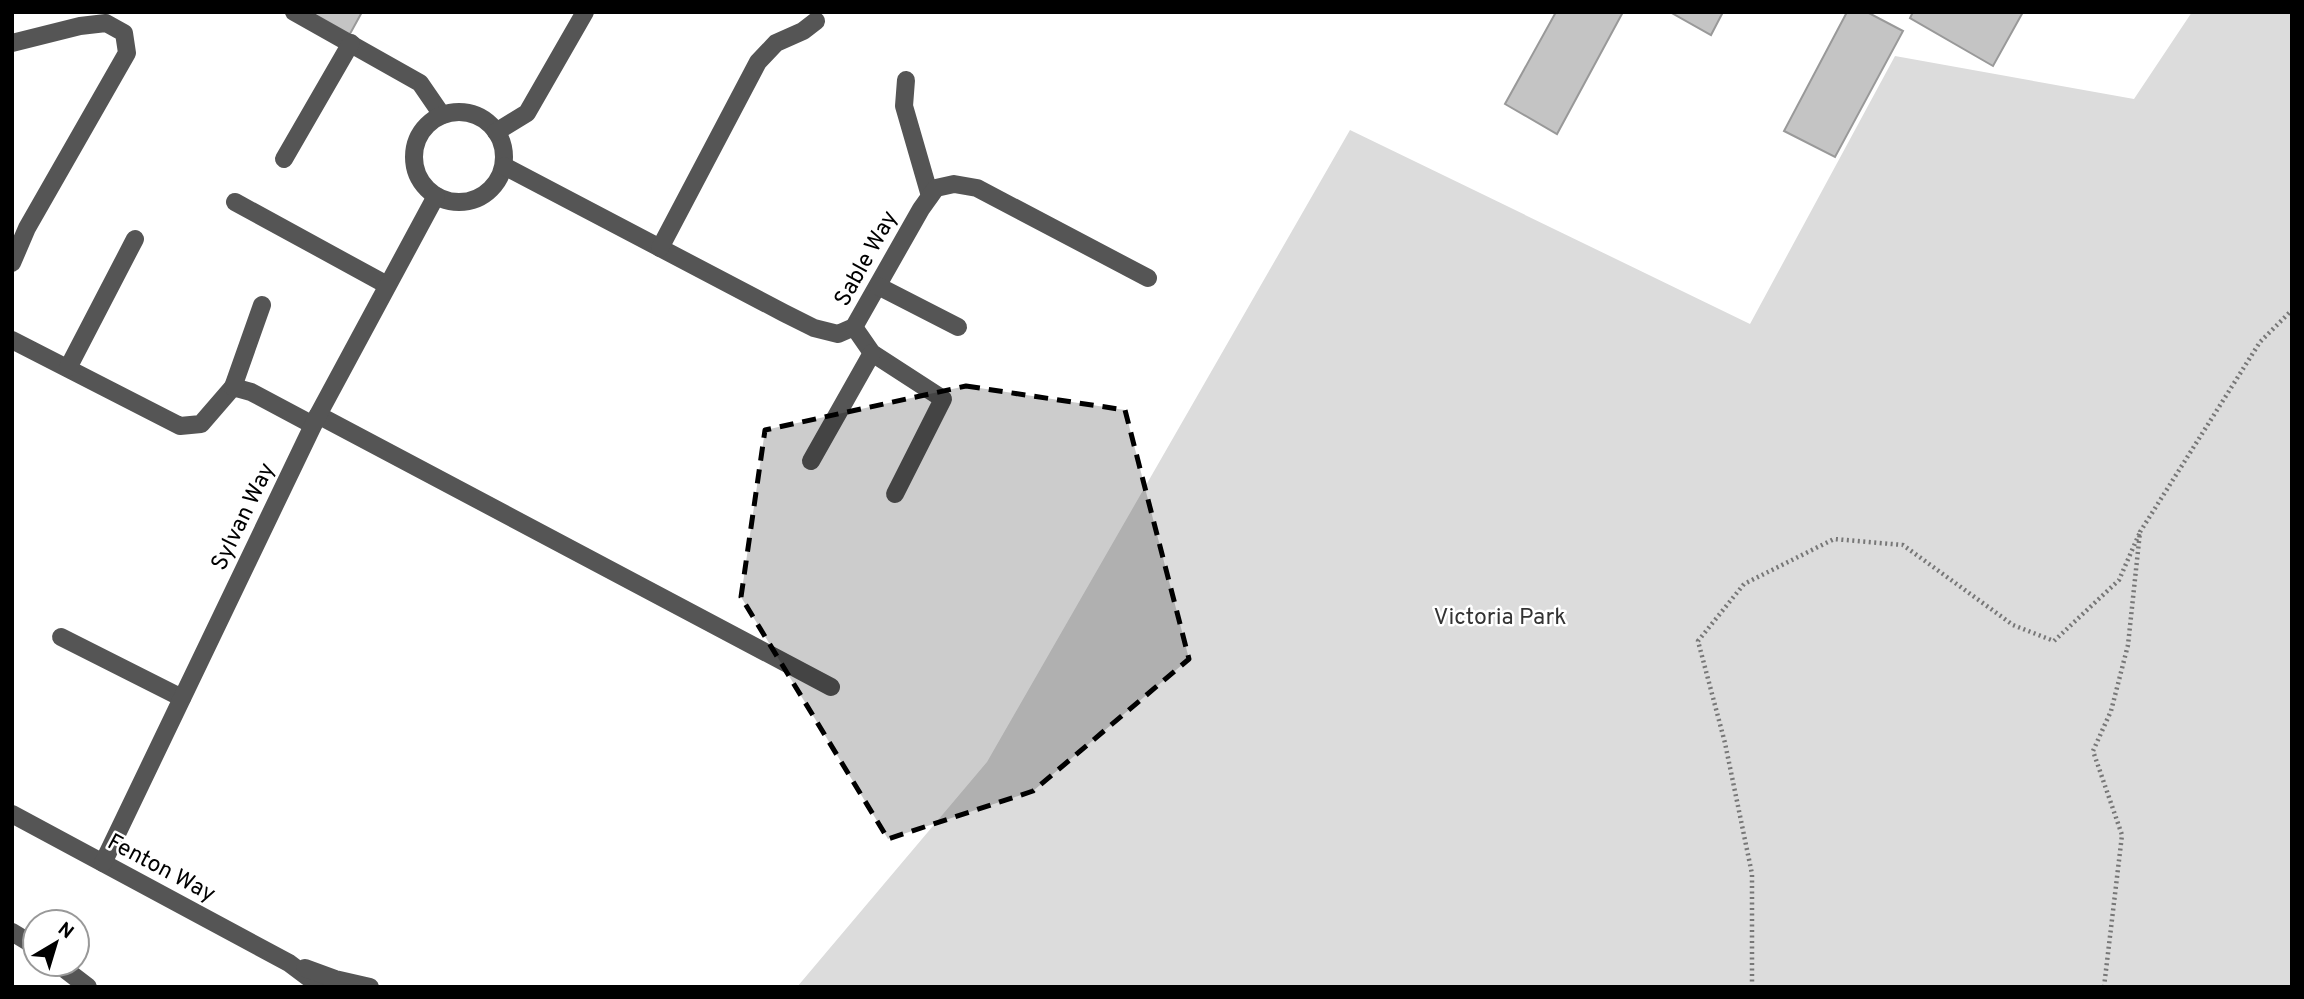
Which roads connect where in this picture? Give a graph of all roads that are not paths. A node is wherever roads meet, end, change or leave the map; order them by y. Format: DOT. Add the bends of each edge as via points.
graph roads {
  1 [pos="294,12"];
  2 [pos="585,12"];
  3 [pos="816,21"];
  4 [pos="12,43"];
  5 [pos="351,43"];
  6 [pos="906,80"];
  7 [pos="442,115"];
  8 [pos="496,132"];
  9 [pos="284,159"];
  10 [pos="504,166"];
  11 [pos="436,196"];
  12 [pos="930,196"];
  13 [pos="235,202"];
  14 [pos="135,239"];
  15 [pos="660,248"];
  16 [pos="12,263"];
  17 [pos="1148,278"];
  18 [pos="387,285"];
  19 [pos="878,286"];
  20 [pos="262,305"];
  21 [pos="854,327"];
  22 [pos="958,327"];
  23 [pos="12,340"];
  24 [pos="872,353"];
  25 [pos="68,368"];
  26 [pos="233,387"];
  27 [pos="316,420"];
  28 [pos="811,461"];
  29 [pos="895,494"];
  30 [pos="61,637"];
  31 [pos="831,687"];
  32 [pos="182,698"];
  33 [pos="12,814"];
  34 [pos="103,863"];
  35 [pos="289,962"];
  36 [pos="321,987"];
  37 [pos="370,987"];
  1 -- 5 [label="street"];
  2 -- 8 [label="street" via="527,113"];
  3 -- 15 [label="street" via="776,43 758,62"];
  4 -- 16 [label="street" via="106,23 124,33 127,53 27,228"];
  5 -- 7 [label="street" via="420,83"];
  5 -- 9 [label="street"];
  6 -- 12 [label="street" via="904,106"];
  7 -- 8 [label="street" via="464,112 480,117"];
  7 -- 11 [label="street" via="425,127 417,141 414,163 420,180"];
  8 -- 10 [label="street" via="502,141"];
  10 -- 11 [label="street" via="497,183 480,197 465,202"];
  10 -- 15 [label="street, Sable Way"];
  11 -- 18 [label="street, Sylvan Way"];
  12 -- 17 [label="street" via="936,188 954,184 977,188"];
  12 -- 19 [label="street, Sable Way"];
  13 -- 18 [label="street"];
  14 -- 25 [label="street"];
  15 -- 21 [label="street, Sable Way" via="814,328 838,334"];
  18 -- 27 [label="street, Sylvan Way"];
  19 -- 21 [label="street, Sable Way"];
  19 -- 22 [label="street"];
  20 -- 26 [label="street"];
  21 -- 24 [label="street"];
  23 -- 25 [label="street"];
  24 -- 28 [label="street"];
  24 -- 29 [label="street" via="943,399"];
  25 -- 26 [label="street" via="180,426 201,424"];
  26 -- 27 [label="street"];
  27 -- 31 [label="street"];
  27 -- 32 [label="street, Sylvan Way"];
  30 -- 32 [label="street"];
  32 -- 34 [label="street, Sylvan Way"];
  33 -- 34 [label="street, Fenton Way"];
  34 -- 35 [label="street, Fenton Way"];
  35 -- 36 [label="street, Fenton Way"];
  35 -- 37 [label="street, Fenton Way"];
}
